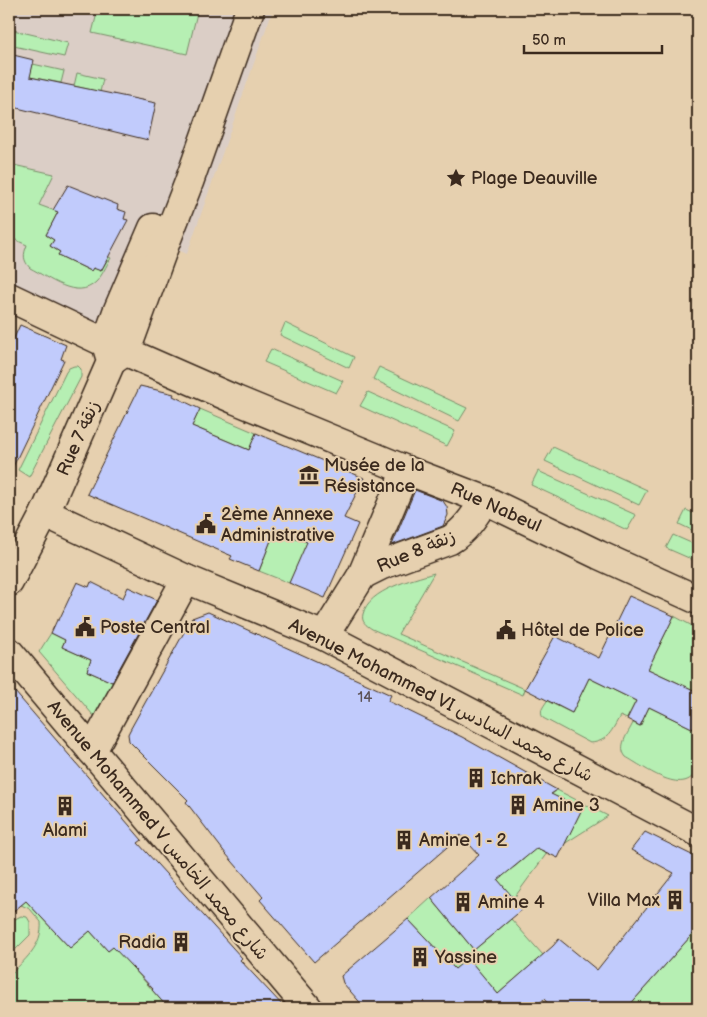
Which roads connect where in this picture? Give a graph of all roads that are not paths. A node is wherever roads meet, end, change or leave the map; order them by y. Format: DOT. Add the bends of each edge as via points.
graph roads {
  1 [pos="233,9"];
  2 [pos="250,9"];
  3 [pos="196,140"];
  4 [pos="9,297"];
  5 [pos="114,352"];
  6 [pos="406,470"];
  7 [pos="485,500"];
  8 [pos="45,513"];
  9 [pos="362,574"];
  10 [pos="186,579"];
  11 [pos="9,582"];
  12 [pos="698,600"];
  13 [pos="324,636"];
  14 [pos="9,652"];
  15 [pos="92,751"];
  16 [pos="698,832"];
  17 [pos="307,1008"];
  1 -- 3 [label="street"];
  2 -- 3 [label="street"];
  3 -- 5 [label="street, Rue 7 زنقة" via="174,180 166,218 133,273"];
  4 -- 5 [label="street, Rue Nabeul"];
  5 -- 6 [label="street, Rue Nabeul"];
  5 -- 8 [label="street, Rue 7 زنقة"];
  6 -- 7 [label="street, Rue Nabeul"];
  6 -- 9 [label="street, Rue 8 زنقة"];
  7 -- 9 [label="street, Rue 8 زنقة" via="464,529 450,540"];
  7 -- 12 [label="street, Rue Nabeul"];
  8 -- 10 [label="street, Avenue Mohammed VI شارع محمد السادس"];
  8 -- 11 [label="street, Rue 7 زنقة"];
  9 -- 13 [label="street, Rue 8 زنقة"];
  10 -- 13 [label="street, Avenue Mohammed VI شارع محمد السادس"];
  10 -- 15 [label="street"];
  13 -- 16 [label="street, Avenue Mohammed VI شارع محمد السادس"];
  14 -- 15 [label="street, Avenue Mohammed V شارع محمد الخامس"];
  15 -- 17 [label="street, Avenue Mohammed V شارع محمد الخامس"];
}
